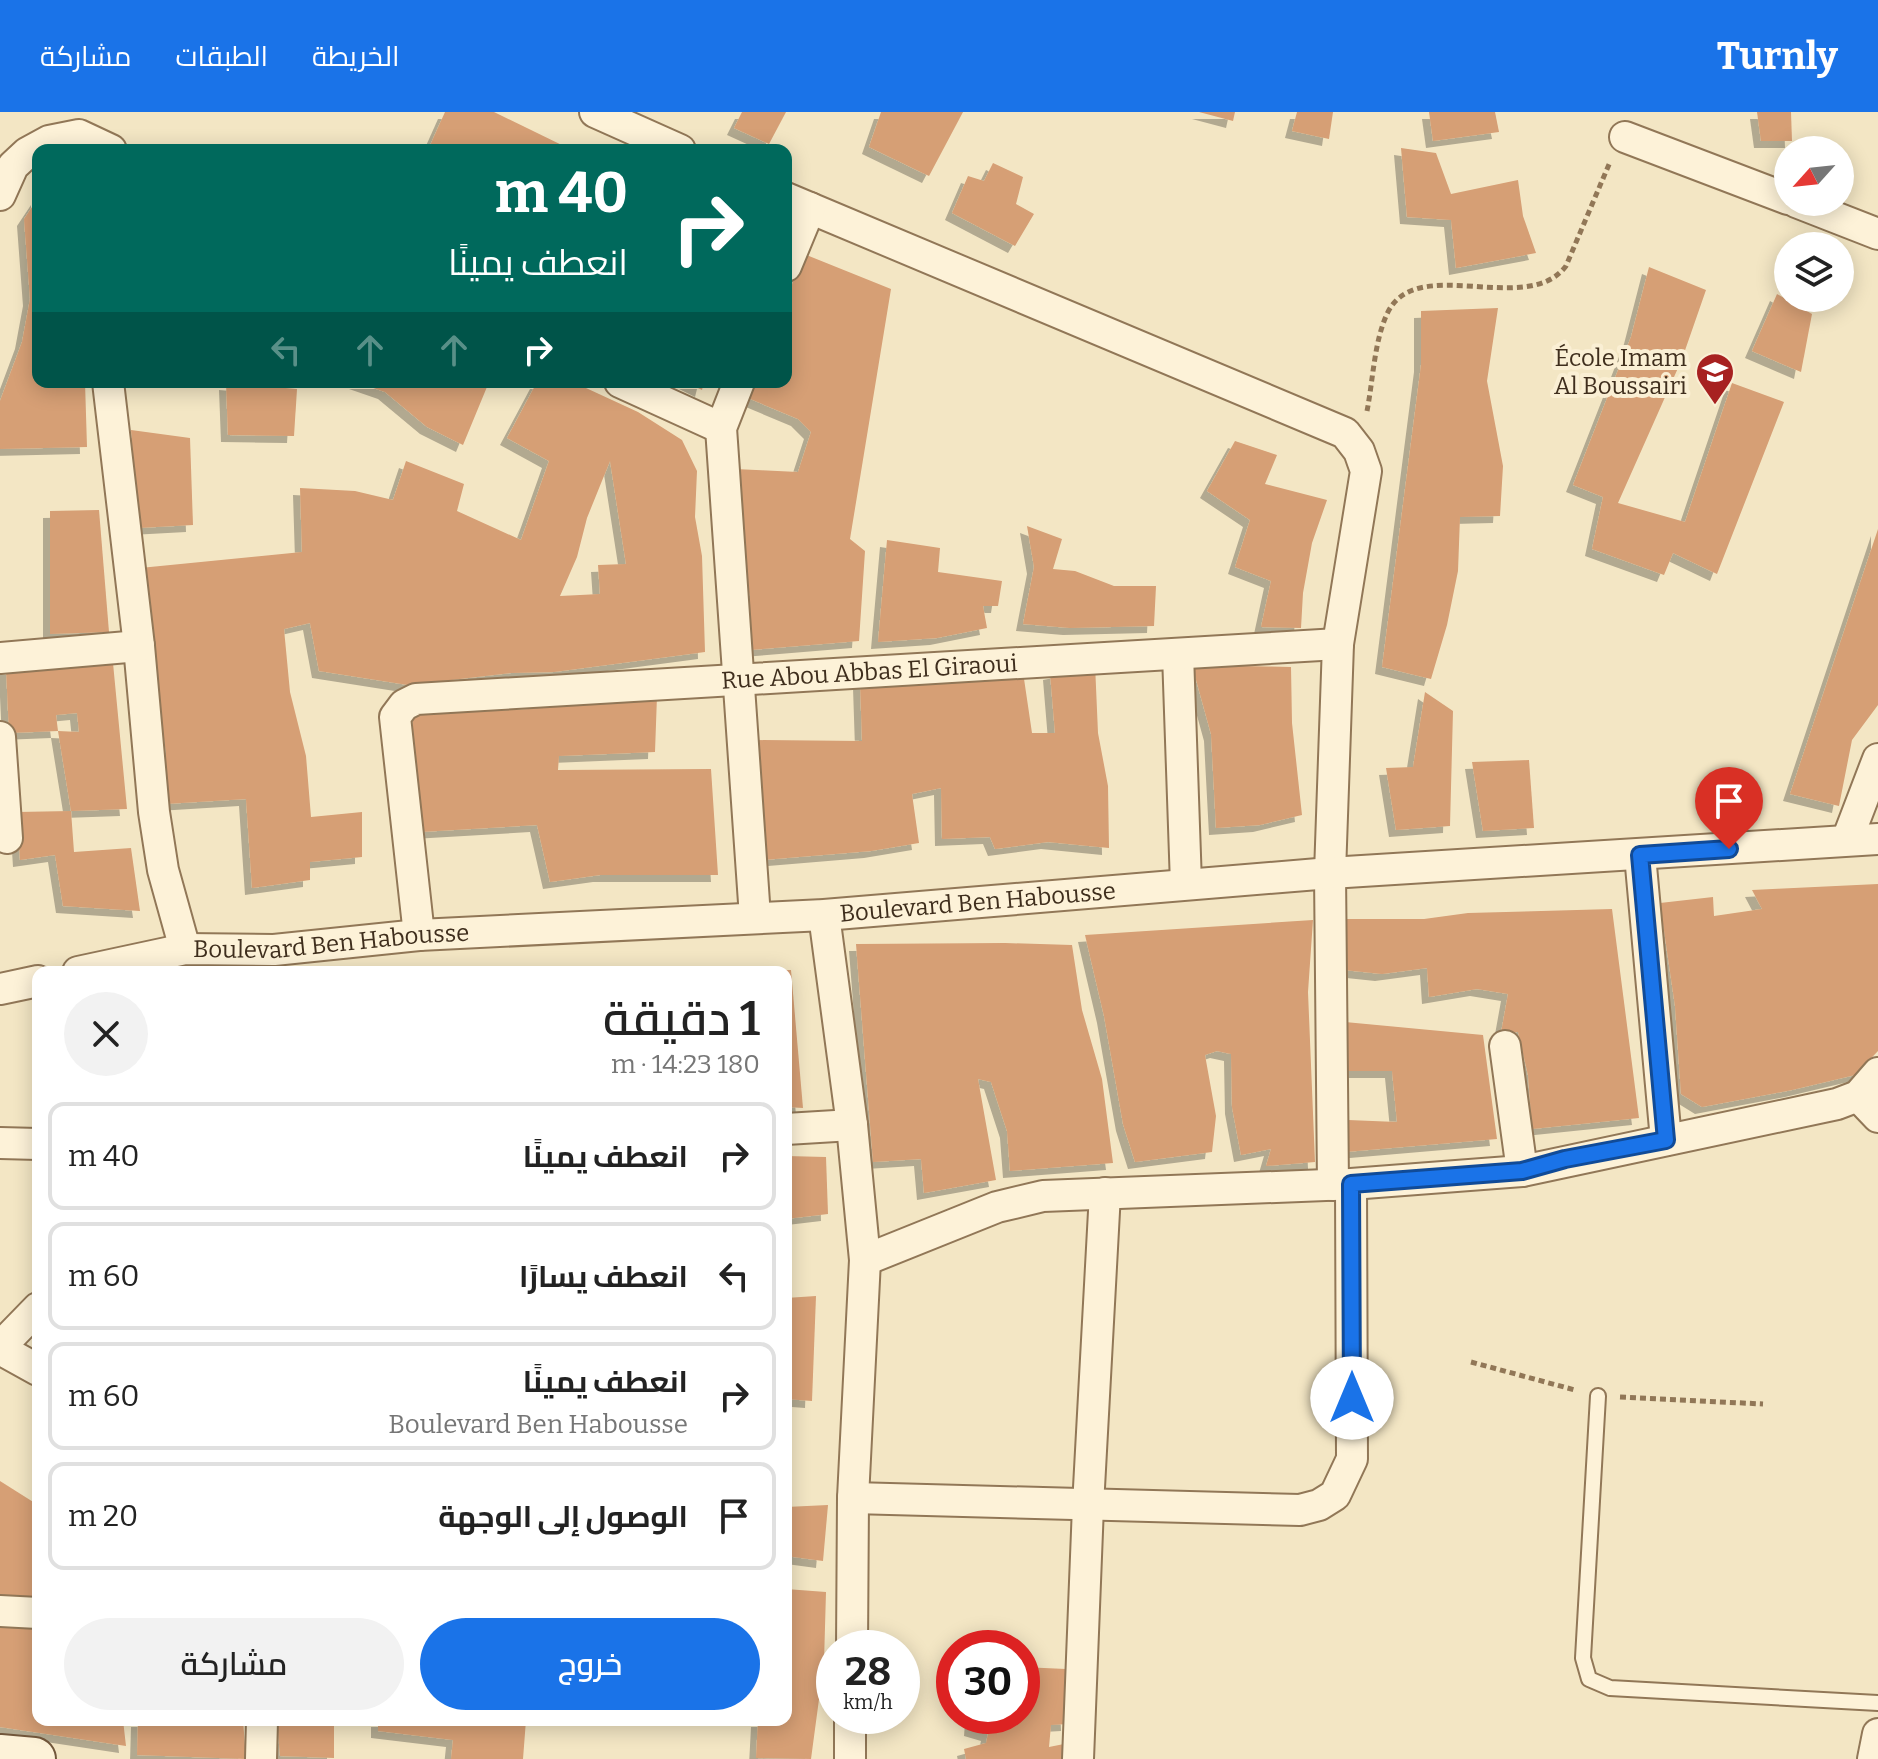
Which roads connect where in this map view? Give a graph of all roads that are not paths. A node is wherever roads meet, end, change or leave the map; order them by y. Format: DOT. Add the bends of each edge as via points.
graph roads {
  1 [pos="595,112"];
  2 [pos="1625,137"];
  3 [pos="80,142"];
  4 [pos="44,144"];
  5 [pos="667,144"];
  6 [pos="32,150"];
  7 [pos="1774,194"];
  8 [pos="0,195"];
  9 [pos="798,203"];
  10 [pos="1832,216"];
  11 [pos="792,234"];
  12 [pos="1878,234"];
  13 [pos="109,388"];
  14 [pos="633,388"];
  15 [pos="737,388"];
  16 [pos="721,428"];
  17 [pos="1338,644"];
  18 [pos="139,646"];
  19 [pos="1178,654"];
  20 [pos="0,658"];
  21 [pos="738,681"];
  22 [pos="0,737"];
  23 [pos="1878,759"];
  24 [pos="7,838"];
  25 [pos="1878,839"];
  26 [pos="1847,840"];
  27 [pos="1640,855"];
  28 [pos="1330,873"];
  29 [pos="1186,884"];
  30 [pos="824,915"];
  31 [pos="755,917"];
  32 [pos="419,935"];
  33 [pos="185,949"];
  34 [pos="274,961"];
  35 [pos="106,966"];
  36 [pos="32,982"];
  37 [pos="0,989"];
  38 [pos="1505,1046"];
  39 [pos="1871,1095"];
  40 [pos="852,1125"];
  41 [pos="792,1129"];
  42 [pos="1666,1140"];
  43 [pos="0,1143"];
  44 [pos="32,1144"];
  45 [pos="1522,1171"];
  46 [pos="1342,1185"];
  47 [pos="1105,1193"];
  48 [pos="865,1260"];
  49 [pos="32,1314"];
  50 [pos="0,1348"];
  51 [pos="32,1367"];
  52 [pos="1598,1396"];
  53 [pos="853,1498"];
  54 [pos="1088,1506"];
  55 [pos="0,1611"];
  56 [pos="32,1613"];
  57 [pos="852,1630"];
  58 [pos="1878,1703"];
  59 [pos="262,1726"];
  60 [pos="850,1734"];
  61 [pos="1878,1734"];
  62 [pos="0,1756"];
  63 [pos="34,1759"];
  64 [pos="261,1759"];
  65 [pos="850,1759"];
  66 [pos="1078,1759"];
  67 [pos="1873,1759"];
  1 -- 5 [label="street"];
  2 -- 7 [label="street"];
  3 -- 4 [label="street"];
  6 -- 8 [label="street" via="13,166"];
  9 -- 11 [label="street"];
  9 -- 17 [label="street" via="1345,433 1366,471"];
  10 -- 12 [label="street"];
  13 -- 18 [label="street"];
  14 -- 16 [label="street"];
  15 -- 16 [label="street"];
  16 -- 21 [label="street"];
  17 -- 19 [label="street, Rue Abou Abbas El Giraoui"];
  17 -- 28 [label="street"];
  18 -- 20 [label="street"];
  18 -- 33 [label="street" via="154,812 163,870"];
  19 -- 21 [label="street, Rue Abou Abbas El Giraoui"];
  19 -- 29 [label="street"];
  21 -- 31 [label="street"];
  21 -- 32 [label="street, Rue Abou Abbas El Giraoui" via="416,699 404,705 395,717"];
  22 -- 24 [label="street"];
  23 -- 26 [label="street"];
  25 -- 26 [label="street, Boulevard Ben Habousse"];
  26 -- 27 [label="street, Boulevard Ben Habousse"];
  27 -- 28 [label="street, Boulevard Ben Habousse"];
  27 -- 42 [label="street"];
  28 -- 29 [label="street, Boulevard Ben Habousse"];
  28 -- 46 [label="street"];
  29 -- 30 [label="street, Boulevard Ben Habousse"];
  30 -- 31 [label="street, Boulevard Ben Habousse"];
  30 -- 40 [label="street"];
  31 -- 32 [label="street, Boulevard Ben Habousse"];
  32 -- 34 [label="street, Boulevard Ben Habousse"];
  33 -- 34 [label="street, Boulevard Ben Habousse"];
  33 -- 35 [label="street, Boulevard Ben Habousse"];
  36 -- 37 [label="street"];
  38 -- 45 [label="street"];
  39 -- 42 [label="street"];
  40 -- 41 [label="street"];
  40 -- 48 [label="street"];
  42 -- 45 [label="street"];
  43 -- 44 [label="street"];
  45 -- 46 [label="street"];
  46 -- 47 [label="street"];
  46 -- 54 [label="street" via="1352,1459 1341,1490 1300,1510"];
  47 -- 48 [label="street" via="1016,1202"];
  47 -- 54 [label="street"];
  48 -- 53 [label="street"];
  49 -- 50 [label="street"];
  50 -- 51 [label="street"];
  52 -- 58 [label="lane" via="1583,1658 1589,1679 1610,1688"];
  53 -- 54 [label="street"];
  53 -- 57 [label="street"];
  54 -- 66 [label="street"];
  55 -- 56 [label="street"];
  59 -- 64 [label="street"];
  60 -- 65 [label="street"];
  61 -- 67 [label="street"];
  62 -- 63 [label="main road"];
}
